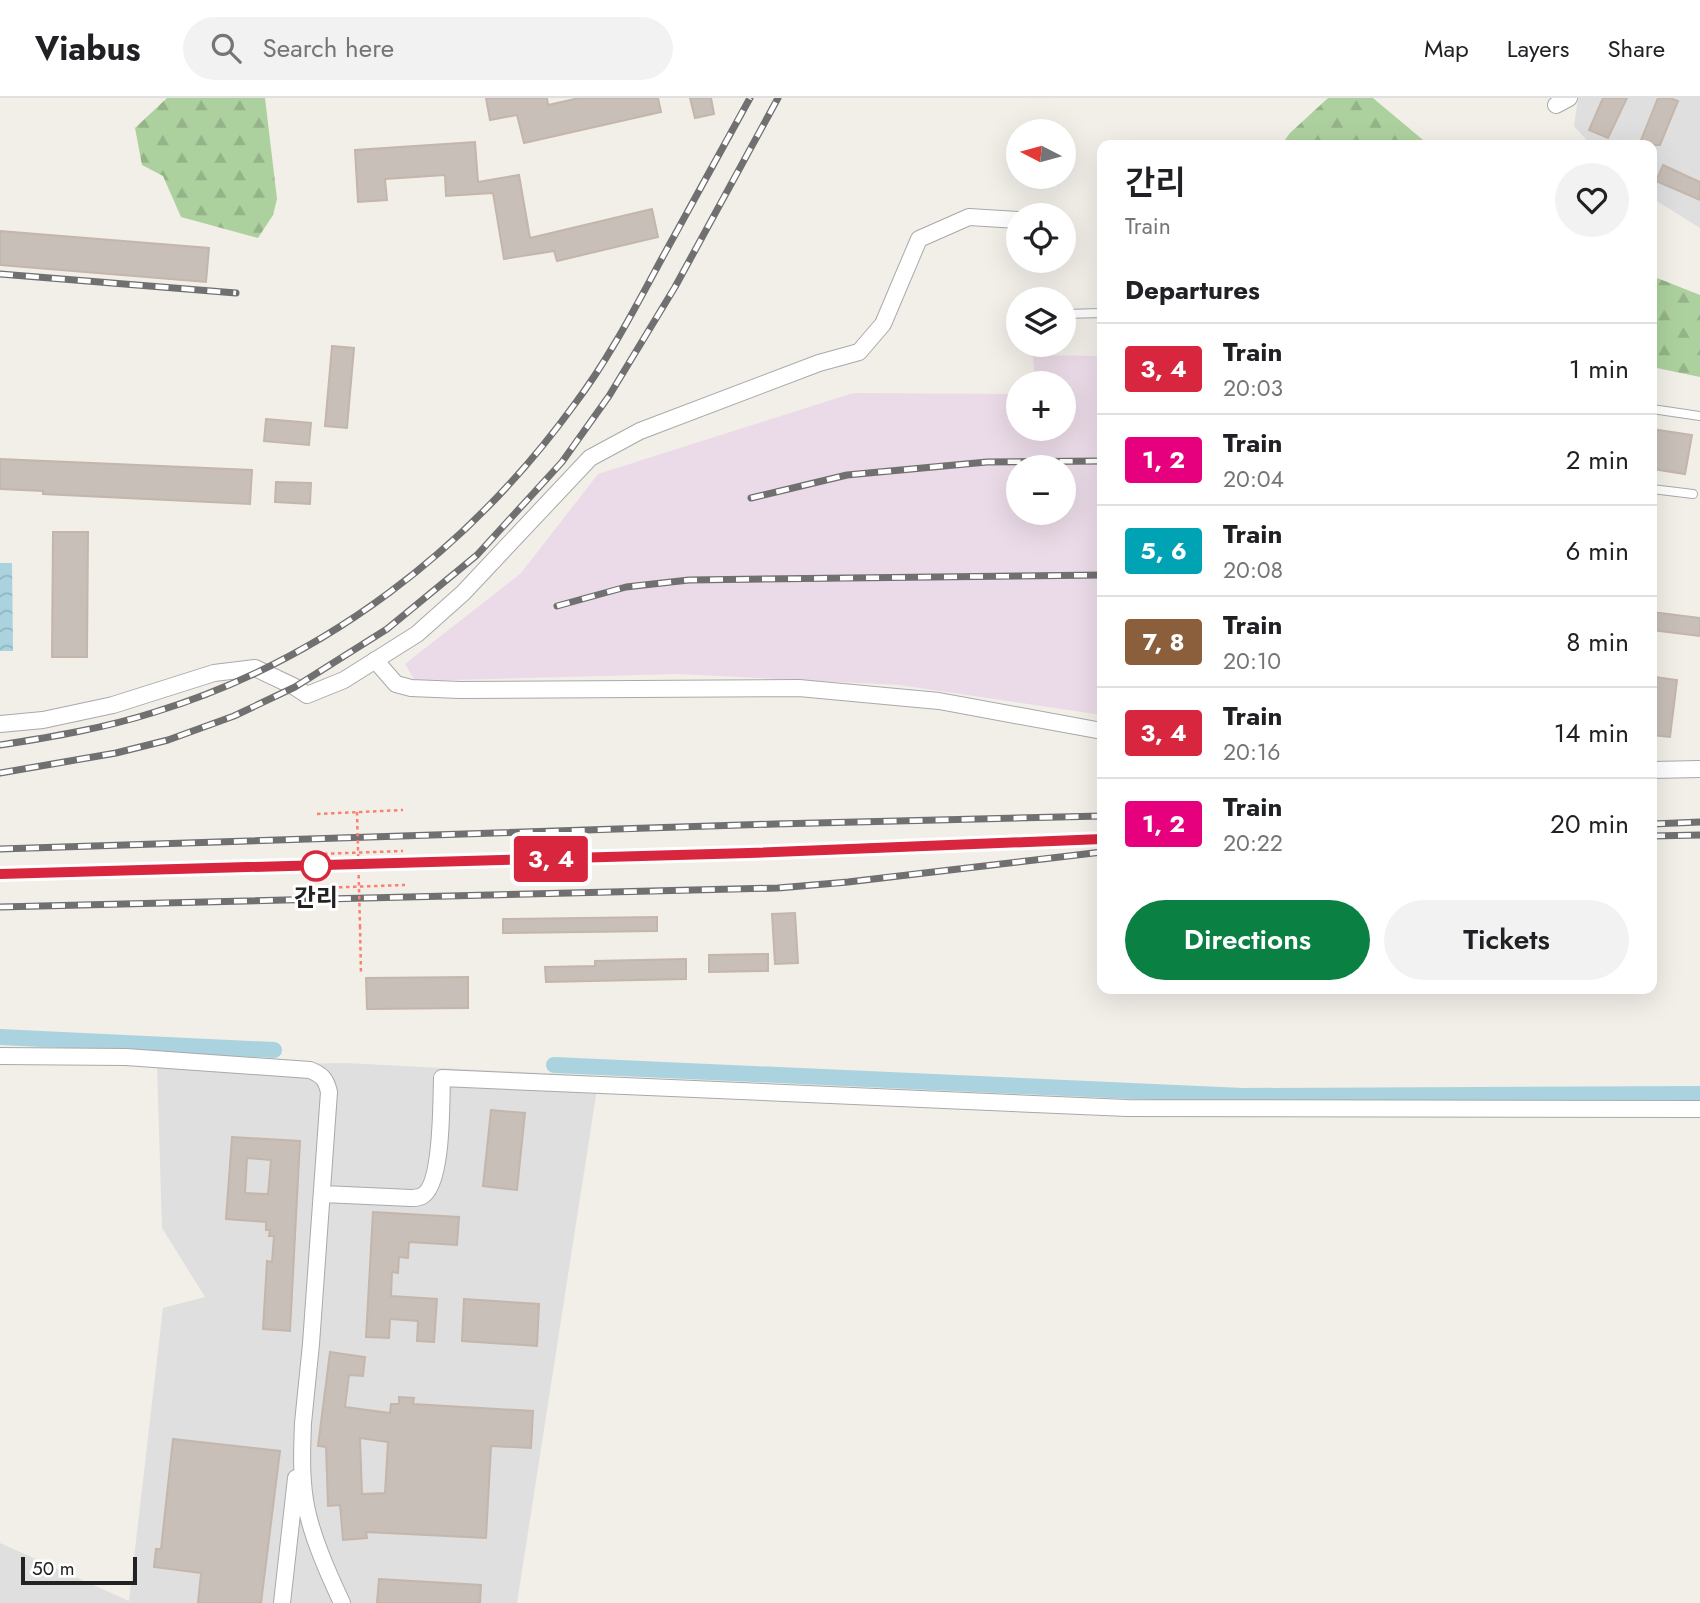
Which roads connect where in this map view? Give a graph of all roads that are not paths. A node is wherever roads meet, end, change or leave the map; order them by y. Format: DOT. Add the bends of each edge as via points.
graph roads {
  1 [pos="1006,219"];
  2 [pos="1097,313"];
  3 [pos="1076,314"];
  4 [pos="1657,410"];
  5 [pos="1700,416"];
  6 [pos="1657,490"];
  7 [pos="1693,494"];
  8 [pos="375,660"];
  9 [pos="0,724"];
  10 [pos="1097,730"];
  11 [pos="1700,769"];
  12 [pos="1657,770"];
  13 [pos="0,1056"];
  14 [pos="1700,1110"];
  15 [pos="323,1194"];
  16 [pos="303,1423"];
  17 [pos="282,1603"];
  18 [pos="342,1603"];
  1 -- 8 [label="street" via="969,217 919,239 883,324 859,352 640,431 590,458 463,593 417,634"];
  2 -- 3 [label="lane"];
  4 -- 5 [label="lane"];
  6 -- 7 [label="lane"];
  8 -- 9 [label="street" via="344,680 307,695 255,668 214,673 113,705"];
  8 -- 10 [label="street" via="396,684 411,688 799,688 939,701"];
  11 -- 12 [label="street"];
  13 -- 15 [label="street" via="139,1058 310,1070 327,1081 329,1092"];
  14 -- 15 [label="street" via="1127,1108 442,1078 436,1171 422,1196"];
  15 -- 16 [label="street"];
  16 -- 17 [label="street"];
  16 -- 18 [label="street" via="305,1502"];
}
